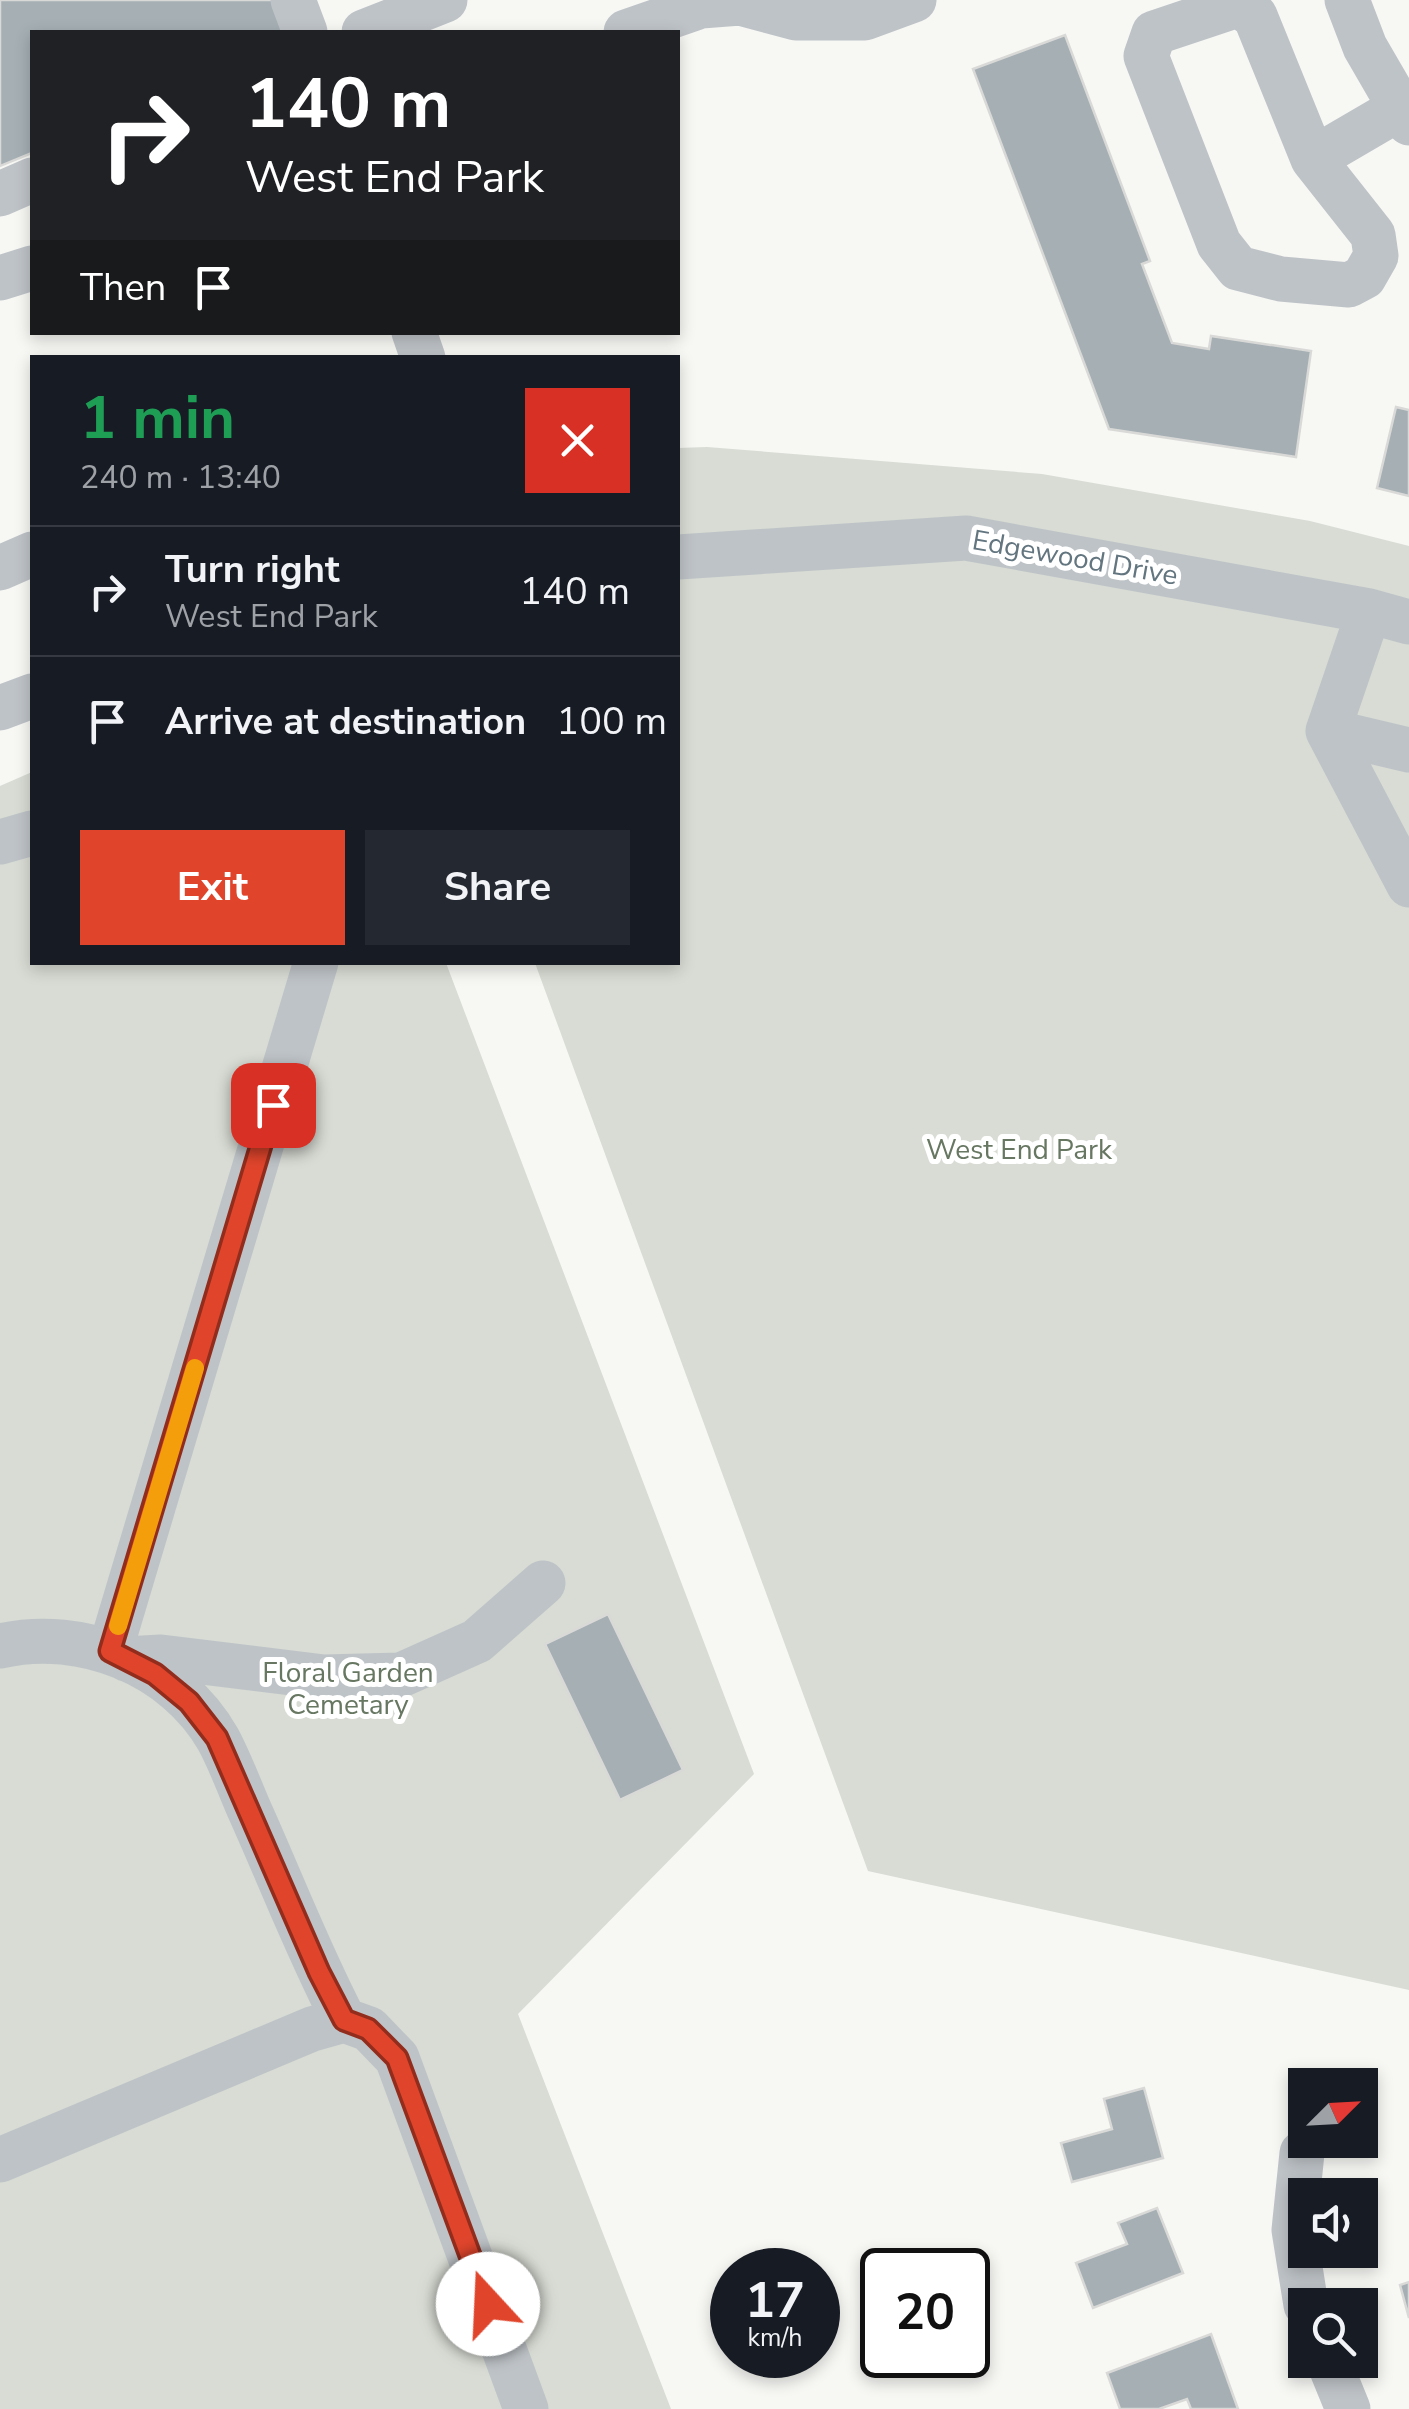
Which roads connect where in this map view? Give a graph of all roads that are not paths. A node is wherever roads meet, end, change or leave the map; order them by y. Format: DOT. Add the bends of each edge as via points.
graph roads {
  1 [pos="293,0"];
  2 [pos="445,0"];
  3 [pos="914,0"];
  4 [pos="1347,0"];
  5 [pos="778,7"];
  6 [pos="304,30"];
  7 [pos="369,30"];
  8 [pos="632,30"];
  9 [pos="1406,112"];
  10 [pos="1313,159"];
  11 [pos="30,181"];
  12 [pos="0,194"];
  13 [pos="30,269"];
  14 [pos="0,278"];
  15 [pos="30,555"];
  16 [pos="680,556"];
  17 [pos="0,568"];
  18 [pos="1389,616"];
  19 [pos="30,697"];
  20 [pos="0,708"];
  21 [pos="1328,731"];
  22 [pos="1409,750"];
  23 [pos="30,834"];
  24 [pos="0,842"];
  25 [pos="1409,885"];
  26 [pos="315,965"];
  27 [pos="544,1583"];
  28 [pos="0,1646"];
  29 [pos="118,1655"];
  30 [pos="344,2020"];
  31 [pos="1301,2158"];
  32 [pos="0,2160"];
  33 [pos="1303,2288"];
  34 [pos="1335,2378"];
  35 [pos="526,2409"];
  36 [pos="1348,2409"];
  1 -- 6 [label="street"];
  2 -- 7 [label="street"];
  3 -- 5 [label="street" via="865,18 796,18"];
  4 -- 9 [label="street" via="1365,47"];
  5 -- 8 [label="street" via="700,6"];
  9 -- 10 [label="street"];
  10 -- 10 [label="street" via="1255,16 1238,5 1154,33 1146,56 1218,244 1238,268 1349,284 1364,277 1376,256 1373,235"];
  11 -- 12 [label="street"];
  13 -- 14 [label="street"];
  15 -- 17 [label="street"];
  16 -- 18 [label="street, Edgewood Drive" via="966,538"];
  18 -- 21 [label="street"];
  19 -- 20 [label="street"];
  21 -- 22 [label="street"];
  21 -- 25 [label="street"];
  23 -- 24 [label="street"];
  26 -- 29 [label="street"];
  27 -- 29 [label="street" via="477,1641 401,1675 324,1677"];
  28 -- 29 [label="street" via="64,1641"];
  29 -- 30 [label="street" via="189,1702 217,1738"];
  30 -- 32 [label="street"];
  30 -- 35 [label="street" via="368,2029 397,2058"];
  31 -- 33 [label="street" via="1294,2230"];
  34 -- 36 [label="street"];
}
